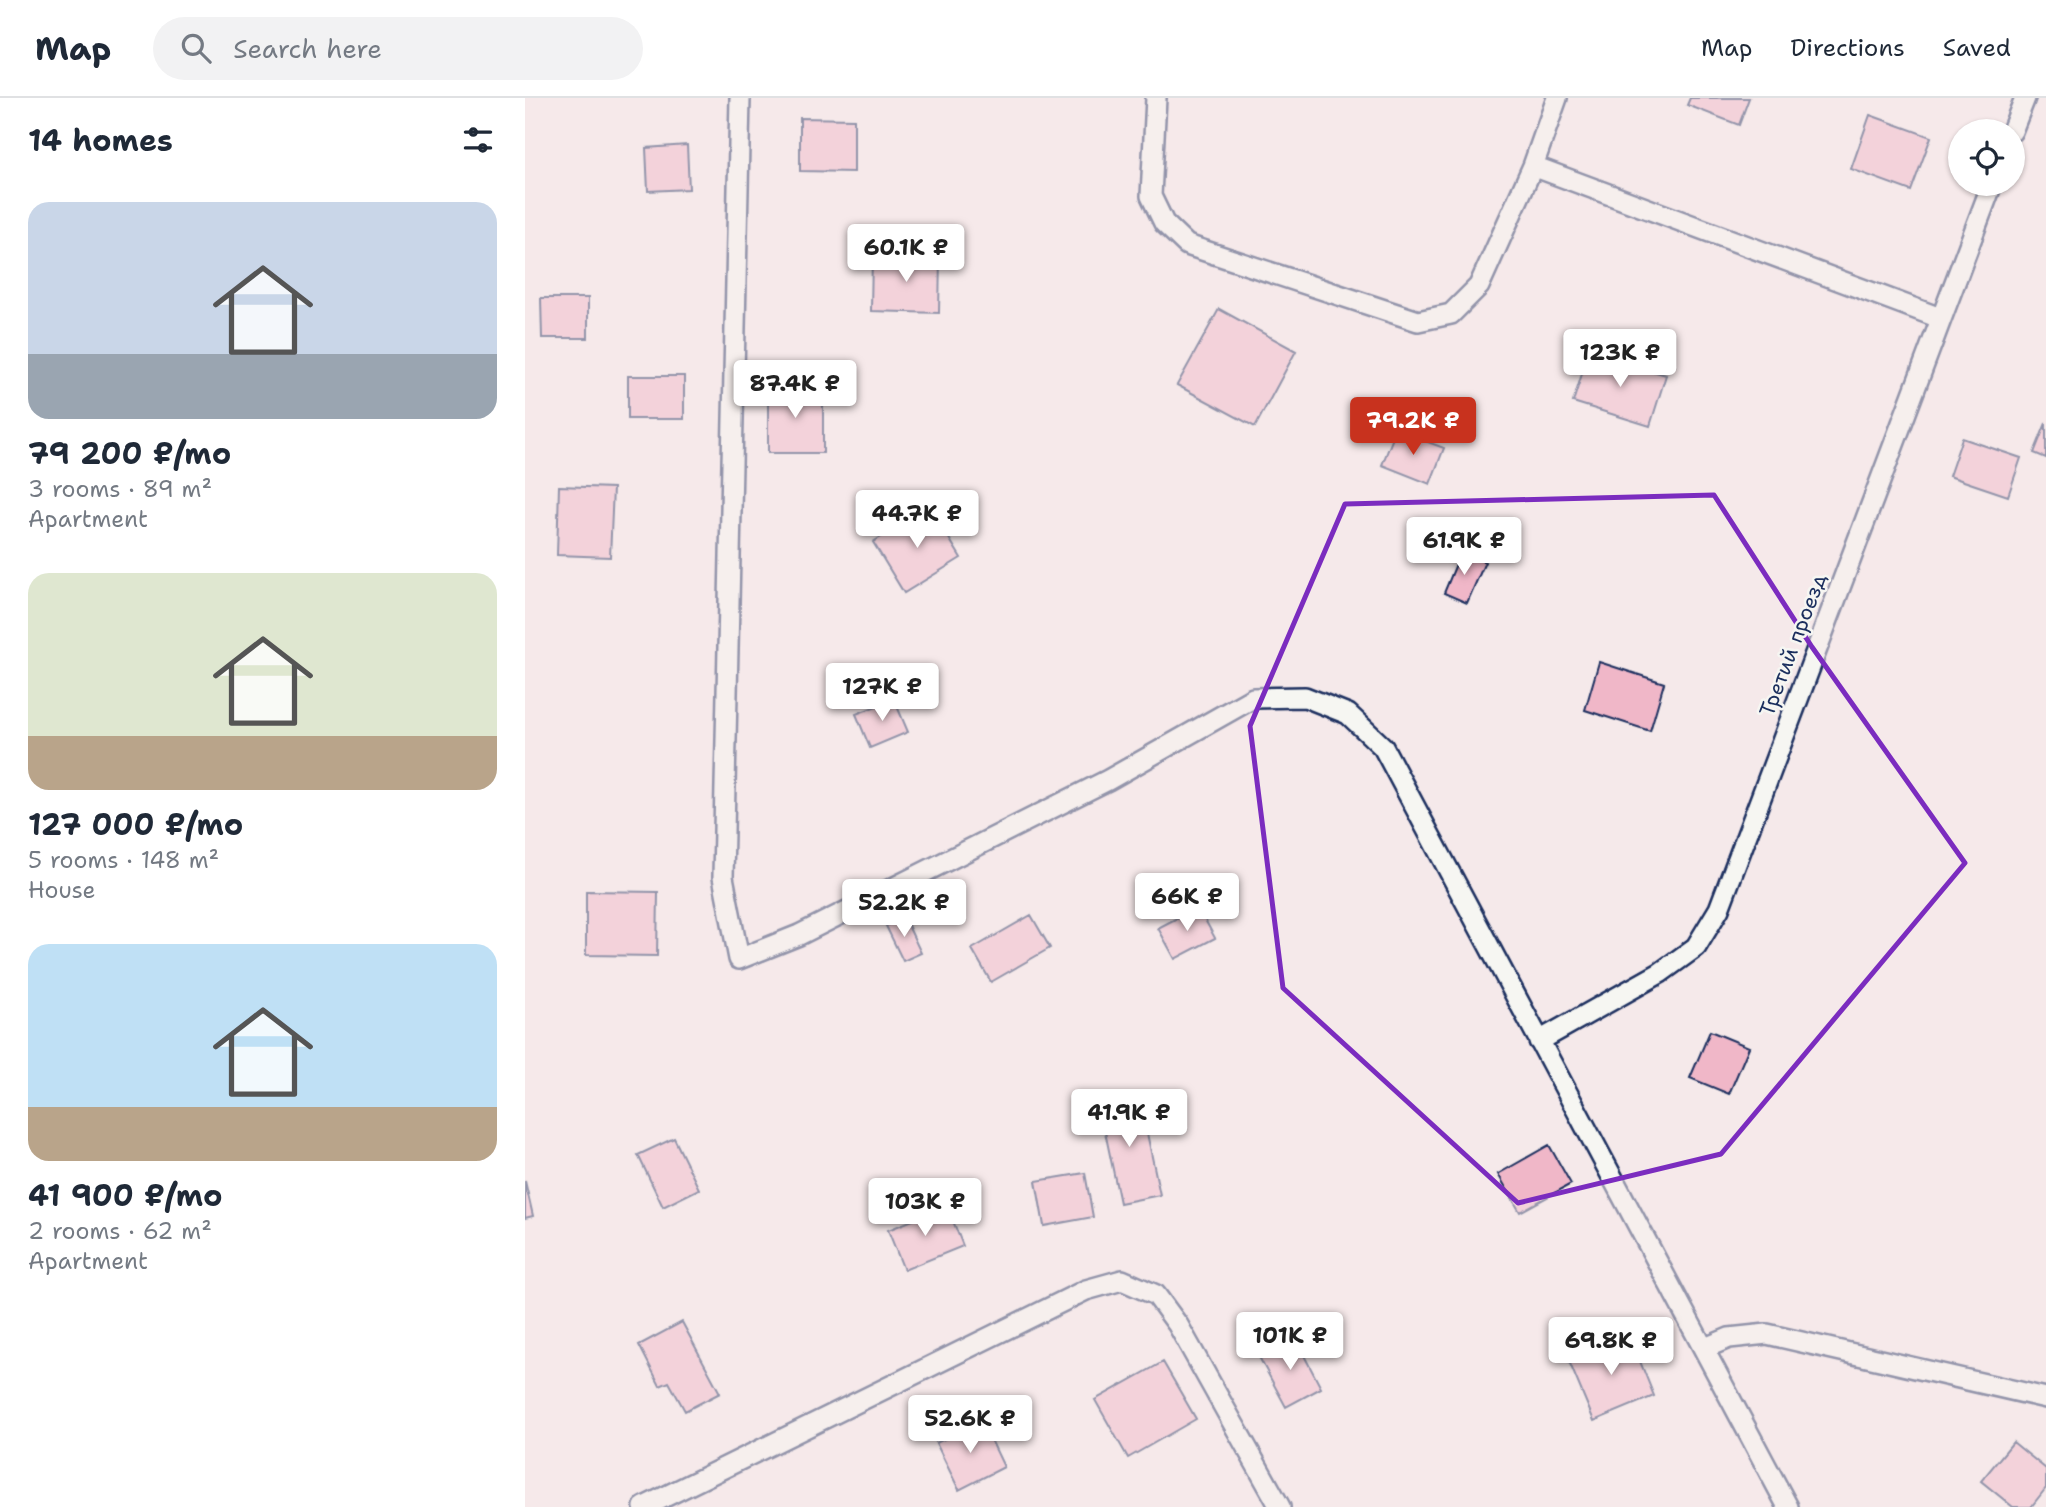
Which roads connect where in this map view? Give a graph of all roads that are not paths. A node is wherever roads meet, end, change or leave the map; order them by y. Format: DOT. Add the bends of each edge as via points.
graph roads {
  1 [pos="740,98"];
  2 [pos="1156,98"];
  3 [pos="1557,98"];
  4 [pos="2025,98"];
  5 [pos="2017,119"];
  6 [pos="1533,166"];
  7 [pos="1987,196"];
  8 [pos="1940,318"];
  9 [pos="1539,1041"];
  10 [pos="1705,1348"];
  11 [pos="2046,1398"];
  12 [pos="644,1507"];
  13 [pos="1280,1507"];
  14 [pos="1788,1507"];
  1 -- 9 [label="lane" via="723,877 739,959 799,935 1095,786 1253,698 1305,697 1348,714 1384,747"];
  2 -- 6 [label="lane" via="1151,195 1164,223 1187,245 1418,321 1451,314 1479,286"];
  3 -- 6 [label="lane"];
  4 -- 5 [label="lane"];
  6 -- 8 [label="lane"];
  7 -- 8 [label="lane, Третий проезд"];
  8 -- 9 [label="lane, Третий проезд" via="1719,909 1696,947 1660,973"];
  9 -- 10 [label="lane"];
  10 -- 11 [label="lane" via="1729,1338 1767,1334"];
  10 -- 14 [label="lane"];
  12 -- 13 [label="lane" via="1086,1290 1122,1280 1156,1295 1178,1325"];
}
